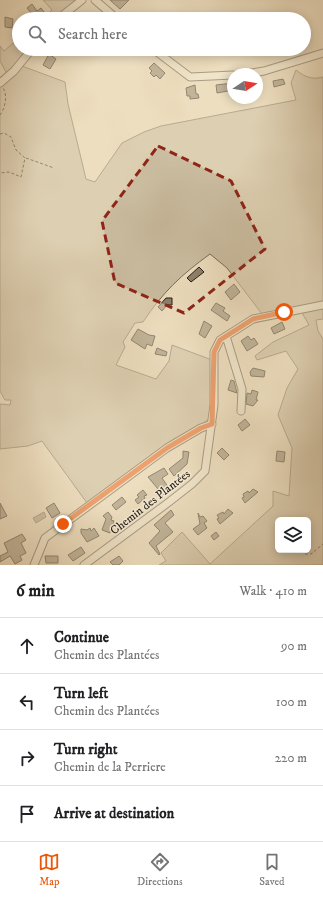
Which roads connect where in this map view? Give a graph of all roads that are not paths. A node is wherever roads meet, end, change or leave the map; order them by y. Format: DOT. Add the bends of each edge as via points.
graph roads {
  1 [pos="82,0"];
  2 [pos="95,0"];
  3 [pos="67,12"];
  4 [pos="109,12"];
  5 [pos="323,53"];
  6 [pos="26,56"];
  7 [pos="162,56"];
  8 [pos="263,71"];
  9 [pos="227,75"];
  10 [pos="0,84"];
  11 [pos="323,305"];
  12 [pos="226,336"];
  13 [pos="241,411"];
  14 [pos="212,424"];
  15 [pos="34,565"];
  16 [pos="84,565"];
  1 -- 3 [label="street"];
  2 -- 4 [label="street"];
  5 -- 8 [label="street"];
  6 -- 10 [label="street"];
  7 -- 9 [label="street" via="190,77"];
  11 -- 12 [label="street, Chemin des Plantées" via="253,319"];
  12 -- 13 [label="street" via="242,389"];
  12 -- 14 [label="street, Chemin des Plantées" via="217,343 214,352"];
  14 -- 15 [label="street" via="167,448 45,538"];
  14 -- 16 [label="street, Chemin des Plantées" via="206,465 201,476"];
}
